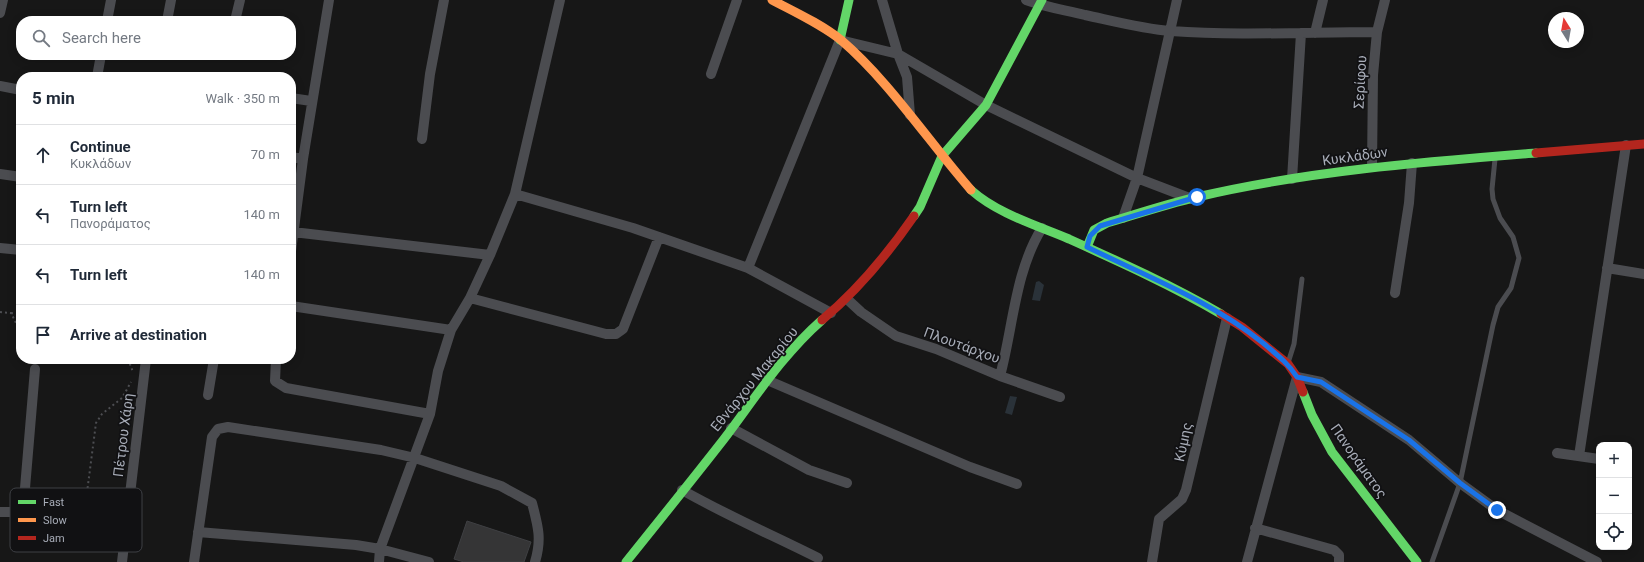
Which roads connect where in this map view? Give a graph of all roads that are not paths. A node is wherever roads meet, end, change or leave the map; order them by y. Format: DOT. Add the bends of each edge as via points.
graph roads {
  1 [pos="3,0"];
  2 [pos="110,0"];
  3 [pos="171,0"];
  4 [pos="240,0"];
  5 [pos="329,0"];
  6 [pos="444,0"];
  7 [pos="560,0"];
  8 [pos="737,0"];
  9 [pos="772,0"];
  10 [pos="849,0"];
  11 [pos="882,0"];
  12 [pos="1026,0"];
  13 [pos="1177,0"];
  14 [pos="1323,0"];
  15 [pos="1385,0"];
  16 [pos="1040,2"];
  17 [pos="0,13"];
  18 [pos="108,16"];
  19 [pos="168,16"];
  20 [pos="236,16"];
  21 [pos="1170,31"];
  22 [pos="1377,32"];
  23 [pos="1301,33"];
  24 [pos="1314,33"];
  25 [pos="840,40"];
  26 [pos="898,54"];
  27 [pos="100,60"];
  28 [pos="98,72"];
  29 [pos="711,74"];
  30 [pos="0,86"];
  31 [pos="16,89"];
  32 [pos="296,99"];
  33 [pos="311,101"];
  34 [pos="986,105"];
  35 [pos="910,115"];
  36 [pos="422,139"];
  37 [pos="1644,144"];
  38 [pos="1626,145"];
  39 [pos="942,156"];
  40 [pos="1496,156"];
  41 [pos="296,158"];
  42 [pos="303,159"];
  43 [pos="1412,163"];
  44 [pos="1372,167"];
  45 [pos="0,174"];
  46 [pos="16,176"];
  47 [pos="1137,178"];
  48 [pos="1292,180"];
  49 [pos="515,194"];
  50 [pos="1192,199"];
  51 [pos="296,210"];
  52 [pos="1123,218"];
  53 [pos="1042,228"];
  54 [pos="296,232"];
  55 [pos="659,237"];
  56 [pos="1087,247"];
  57 [pos="0,248"];
  58 [pos="16,250"];
  59 [pos="490,255"];
  60 [pos="748,268"];
  61 [pos="1607,268"];
  62 [pos="1644,274"];
  63 [pos="1302,279"];
  64 [pos="1395,293"];
  65 [pos="470,298"];
  66 [pos="847,300"];
  67 [pos="296,307"];
  68 [pos="831,313"];
  69 [pos="1227,318"];
  70 [pos="451,330"];
  71 [pos="145,364"];
  72 [pos="213,364"];
  73 [pos="276,364"];
  74 [pos="1288,364"];
  75 [pos="35,369"];
  76 [pos="1000,376"];
  77 [pos="1297,377"];
  78 [pos="767,380"];
  79 [pos="208,395"];
  80 [pos="1060,397"];
  81 [pos="430,414"];
  82 [pos="731,428"];
  83 [pos="1557,453"];
  84 [pos="1579,456"];
  85 [pos="415,458"];
  86 [pos="1596,459"];
  87 [pos="847,483"];
  88 [pos="1460,483"];
  89 [pos="1017,484"];
  90 [pos="25,488"];
  91 [pos="131,488"];
  92 [pos="682,490"];
  93 [pos="1255,528"];
  94 [pos="198,532"];
  95 [pos="380,549"];
  96 [pos="123,552"];
  97 [pos="818,558"];
  98 [pos="122,562"];
  99 [pos="194,562"];
  100 [pos="378,562"];
  101 [pos="429,562"];
  102 [pos="535,562"];
  103 [pos="626,562"];
  104 [pos="1152,562"];
  105 [pos="1246,562"];
  106 [pos="1340,562"];
  107 [pos="1417,562"];
  108 [pos="1432,562"];
  109 [pos="1597,562"];
  1 -- 17 [label="street"];
  2 -- 18 [label="street"];
  3 -- 19 [label="street"];
  4 -- 20 [label="street"];
  5 -- 33 [label="street"];
  6 -- 36 [label="street" via="430,74"];
  7 -- 49 [label="street"];
  8 -- 29 [label="street"];
  9 -- 25 [label="street, Πανοράματος" via="797,12"];
  10 -- 25 [label="street"];
  11 -- 26 [label="street"];
  12 -- 16 [label="street"];
  13 -- 21 [label="street"];
  14 -- 24 [label="street"];
  15 -- 22 [label="street, Σερίφου"];
  16 -- 21 [label="street"];
  16 -- 34 [label="street, Εθνάρχου Μακαρίου"];
  21 -- 23 [label="street"];
  21 -- 47 [label="street"];
  22 -- 24 [label="street"];
  22 -- 44 [label="street, Σερίφου" via="1373,75"];
  23 -- 24 [label="street"];
  23 -- 48 [label="street"];
  25 -- 26 [label="street"];
  25 -- 35 [label="street, Πανοράματος" via="868,67"];
  25 -- 60 [label="street"];
  26 -- 34 [label="street"];
  26 -- 35 [label="street" via="907,77"];
  27 -- 28 [label="street"];
  30 -- 31 [label="street"];
  32 -- 33 [label="street"];
  33 -- 42 [label="street"];
  34 -- 39 [label="street, Εθνάρχου Μακαρίου"];
  34 -- 47 [label="street"];
  35 -- 39 [label="street, Πανοράματος"];
  37 -- 38 [label="street, Κυκλάδων"];
  38 -- 40 [label="street, Κυκλάδων"];
  38 -- 61 [label="street"];
  39 -- 53 [label="street, Πανοράματος" via="972,191 989,204"];
  39 -- 66 [label="street, Εθνάρχου Μακαρίου" via="920,206 892,249"];
  40 -- 43 [label="street, Κυκλάδων"];
  40 -- 88 [label="lane" via="1493,199 1500,218 1513,237 1519,258 1511,288 1498,307 1493,325"];
  41 -- 42 [label="street"];
  42 -- 51 [label="street"];
  43 -- 44 [label="street, Κυκλάδων"];
  43 -- 64 [label="street" via="1409,203"];
  44 -- 48 [label="street, Κυκλάδων"];
  45 -- 46 [label="street"];
  47 -- 50 [label="street"];
  47 -- 52 [label="street"];
  48 -- 50 [label="street, Κυκλάδων"];
  49 -- 55 [label="street"];
  49 -- 59 [label="street"];
  50 -- 52 [label="street, Κυκλάδων"];
  52 -- 56 [label="street, Κυκλάδων" via="1094,230"];
  53 -- 56 [label="street, Πανοράματος"];
  53 -- 76 [label="street, Πλουτάρχου" via="1028,260"];
  54 -- 59 [label="street"];
  55 -- 60 [label="street"];
  55 -- 65 [label="street" via="623,329 616,334 606,334"];
  56 -- 69 [label="street, Πανοράματος" via="1200,302"];
  57 -- 58 [label="street"];
  59 -- 65 [label="street"];
  60 -- 68 [label="street"];
  61 -- 62 [label="street"];
  61 -- 84 [label="street"];
  63 -- 74 [label="lane" via="1294,344"];
  65 -- 70 [label="street"];
  66 -- 68 [label="street, Εθνάρχου Μακαρίου"];
  66 -- 76 [label="street, Πλουτάρχου" via="896,336 936,349"];
  67 -- 70 [label="street"];
  68 -- 78 [label="street, Εθνάρχου Μακαρίου" via="801,339"];
  69 -- 74 [label="street, Πανοράματος"];
  69 -- 104 [label="street, Κύμης" via="1186,490 1182,499 1159,519"];
  70 -- 81 [label="street" via="438,371"];
  71 -- 91 [label="street, Πέτρου Χάρη"];
  72 -- 79 [label="street"];
  73 -- 81 [label="street" via="275,381 286,388"];
  74 -- 77 [label="street, Πανοράματος"];
  75 -- 90 [label="street"];
  76 -- 80 [label="street"];
  77 -- 88 [label="street" via="1321,382 1409,440"];
  77 -- 93 [label="street"];
  77 -- 107 [label="street, Πανοράματος" via="1312,415 1332,452"];
  78 -- 82 [label="street, Εθνάρχου Μακαρίου"];
  78 -- 89 [label="street" via="970,467"];
  81 -- 85 [label="street"];
  82 -- 87 [label="street" via="809,470"];
  82 -- 92 [label="street, Εθνάρχου Μακαρίου"];
  83 -- 84 [label="street"];
  84 -- 86 [label="street"];
  85 -- 94 [label="street" via="381,450 228,427 218,429 212,437"];
  85 -- 95 [label="street"];
  85 -- 102 [label="street" via="501,486 532,503 538,523 540,546"];
  88 -- 108 [label="lane"];
  88 -- 109 [label="street" via="1497,510"];
  92 -- 97 [label="street" via="727,515 756,526"];
  92 -- 103 [label="street, Εθνάρχου Μακαρίου"];
  93 -- 105 [label="street"];
  93 -- 106 [label="street" via="1334,550 1339,555"];
  94 -- 95 [label="street"];
  94 -- 99 [label="street"];
  95 -- 100 [label="street"];
  95 -- 101 [label="street"];
  96 -- 98 [label="street, Πέτρου Χάρη"];
}
